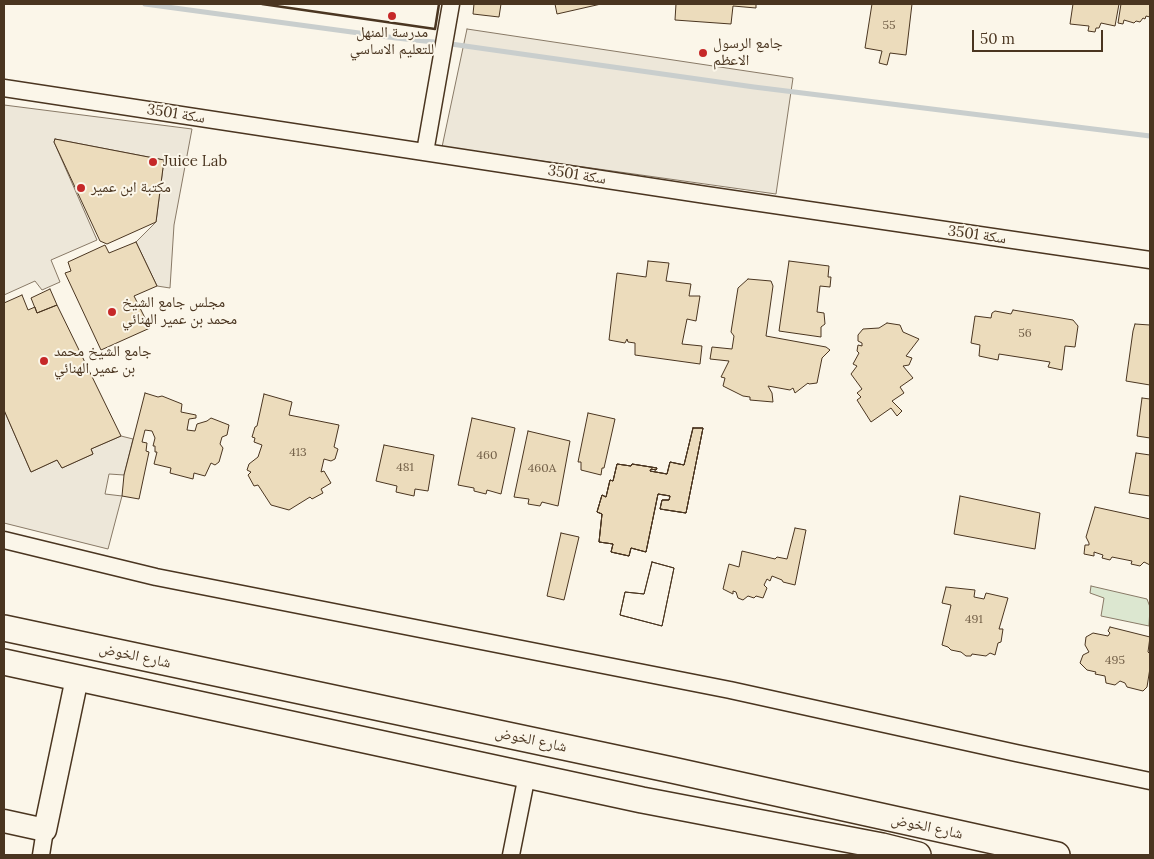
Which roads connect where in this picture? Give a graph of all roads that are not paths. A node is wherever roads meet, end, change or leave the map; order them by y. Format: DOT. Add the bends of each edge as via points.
graph roads {
  1 [pos="451,4"];
  2 [pos="4,88"];
  3 [pos="425,152"];
  4 [pos="1150,260"];
  5 [pos="4,540"];
  6 [pos="4,628"];
  7 [pos="4,662"];
  8 [pos="77,678"];
  9 [pos="527,775"];
  10 [pos="1150,781"];
  11 [pos="4,821"];
  12 [pos="44,830"];
  13 [pos="888,851"];
  14 [pos="40,855"];
  15 [pos="511,855"];
  16 [pos="918,855"];
  17 [pos="1058,855"];
  1 -- 3 [label="street"];
  2 -- 3 [label="street, سكة 3501"];
  3 -- 4 [label="street, سكة 3501"];
  5 -- 10 [label="street" via="156,577 730,690"];
  6 -- 17 [label="main road, شارع الخوض"];
  7 -- 8 [label="main road, شارع الخوض"];
  8 -- 9 [label="main road, شارع الخوض"];
  8 -- 12 [label="street"];
  9 -- 13 [label="main road, شارع الخوض"];
  9 -- 15 [label="street"];
  11 -- 12 [label="street"];
  12 -- 14 [label="street"];
  13 -- 16 [label="main road, شارع الخوض"];
}
